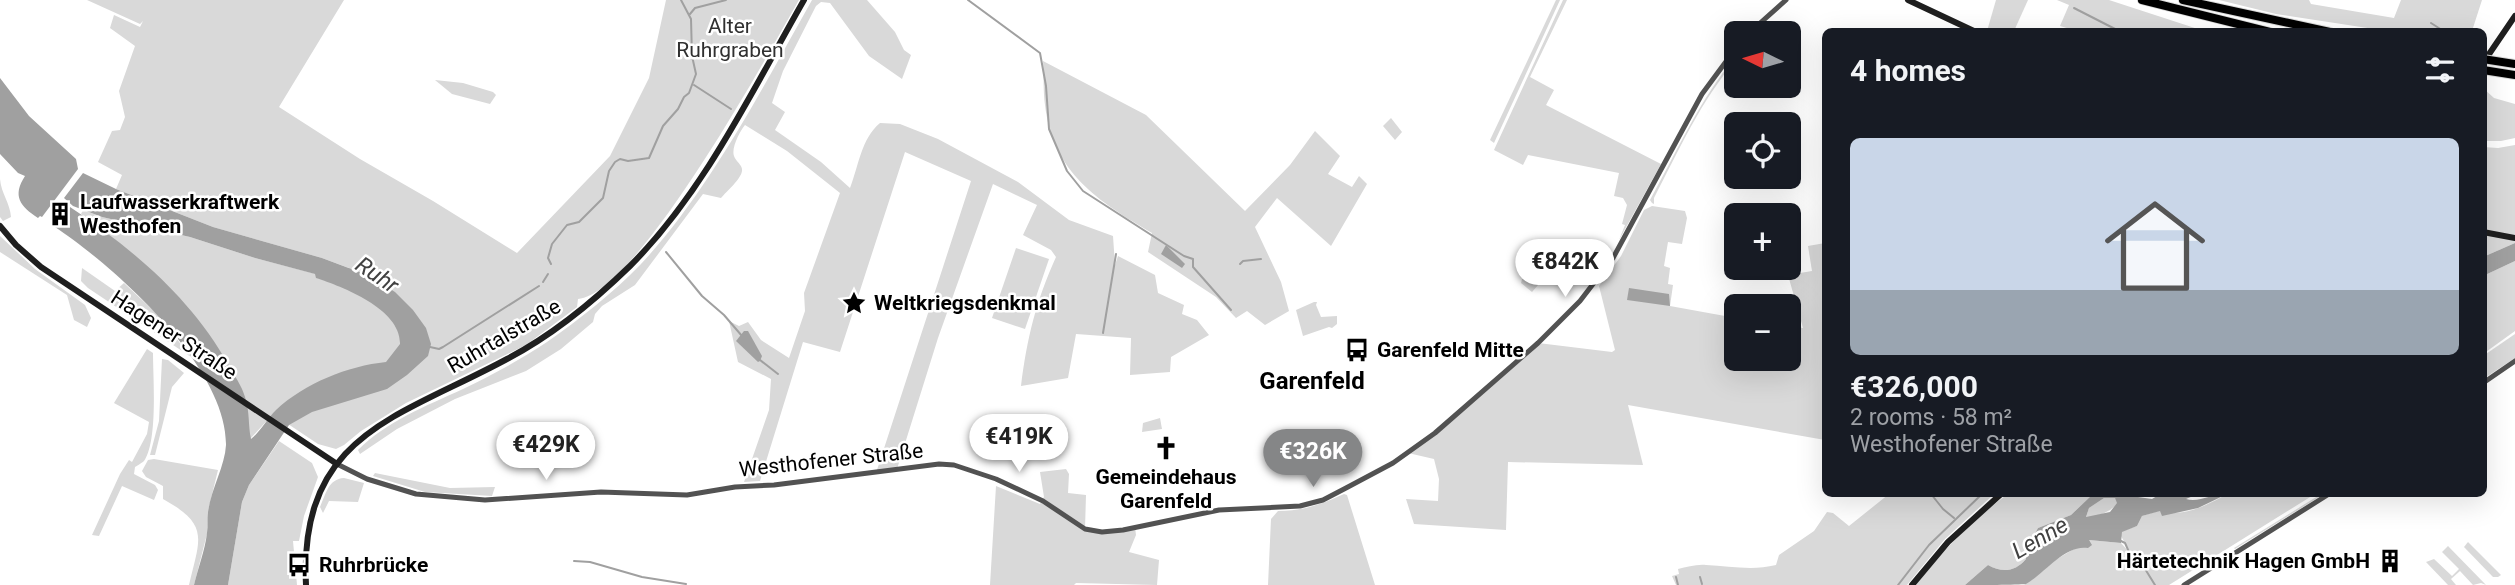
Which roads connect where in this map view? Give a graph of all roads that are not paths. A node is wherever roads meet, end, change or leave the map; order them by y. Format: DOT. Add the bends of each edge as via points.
graph roads {
  1 [pos="804,0"];
  2 [pos="1786,0"];
  3 [pos="1908,0"];
  4 [pos="2142,0"];
  5 [pos="2183,0"];
  6 [pos="2515,16"];
  7 [pos="1762,21"];
  8 [pos="1968,28"];
  9 [pos="2254,28"];
  10 [pos="2312,28"];
  11 [pos="2487,55"];
  12 [pos="2487,61"];
  13 [pos="1724,63"];
  14 [pos="2515,64"];
  15 [pos="2487,71"];
  16 [pos="2515,75"];
  17 [pos="0,226"];
  18 [pos="2487,233"];
  19 [pos="2515,238"];
  20 [pos="2515,361"];
  21 [pos="2487,380"];
  22 [pos="337,464"];
  23 [pos="1998,497"];
  24 [pos="2324,497"];
  25 [pos="306,585"];
  26 [pos="1912,585"];
  27 [pos="2184,585"];
  1 -- 22 [label="main road, Ruhrtalstraße" via="696,183 632,264 556,329 510,358 387,419"];
  2 -- 7 [label="street"];
  3 -- 8 [label="main road"];
  4 -- 9 [label="highway"];
  5 -- 10 [label="highway"];
  6 -- 11 [label="main road"];
  12 -- 14 [label="highway, bridge"];
  13 -- 22 [label="street, Westhofener Straße" via="1697,103 1613,258 1568,314 1435,433 1381,469 1313,503 1219,510 1102,532 1085,528 996,479 939,464 687,495 610,491 477,500 391,488"];
  15 -- 16 [label="highway"];
  17 -- 22 [label="main road, Hagener Straße" via="41,267"];
  18 -- 19 [label="main road"];
  20 -- 21 [label="street"];
  22 -- 25 [label="main road, Ruhrtalstraße" via="308,527"];
  23 -- 26 [label="main road" via="1948,542"];
  24 -- 27 [label="street"];
}
